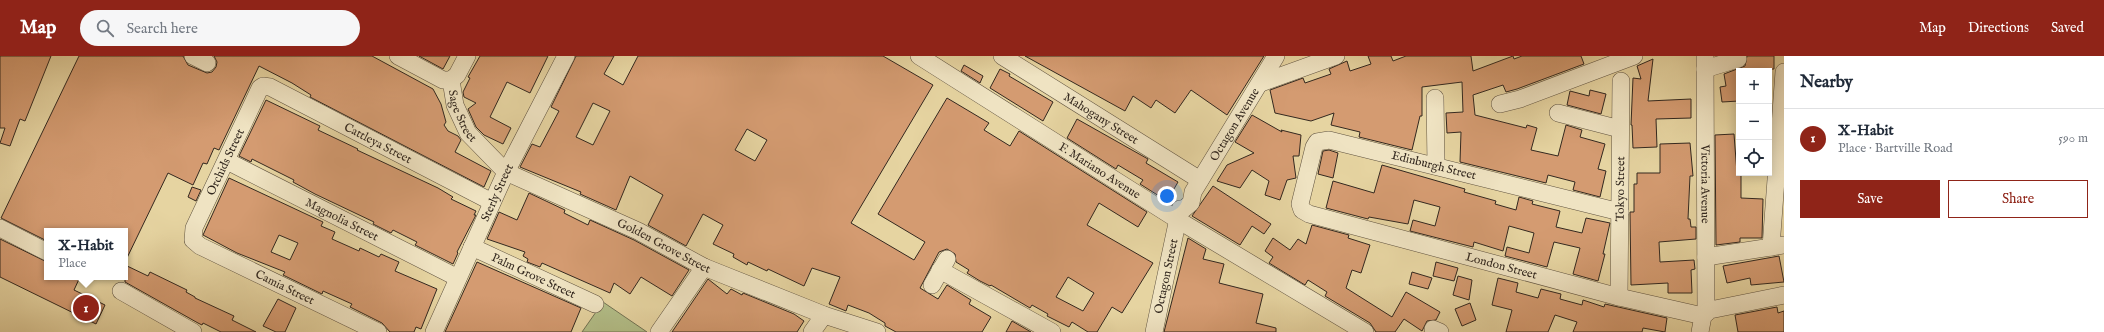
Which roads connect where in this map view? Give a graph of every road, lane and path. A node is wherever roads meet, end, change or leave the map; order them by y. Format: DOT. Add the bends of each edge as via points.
graph roads {
  1 [pos="398,56"];
  2 [pos="467,56"];
  3 [pos="566,56"];
  4 [pos="919,56"];
  5 [pos="1002,56"];
  6 [pos="1276,56"];
  7 [pos="1336,56"];
  8 [pos="1634,56"];
  9 [pos="1738,60"];
  10 [pos="1705,62"];
  11 [pos="939,70"];
  12 [pos="1784,72"];
  13 [pos="451,80"];
  14 [pos="1621,81"];
  15 [pos="1261,83"];
  16 [pos="263,86"];
  17 [pos="1434,98"];
  18 [pos="1500,104"];
  19 [pos="1558,112"];
  20 [pos="1620,129"];
  21 [pos="226,161"];
  22 [pos="1436,165"];
  23 [pos="506,172"];
  24 [pos="1196,186"];
  25 [pos="492,202"];
  26 [pos="1302,210"];
  27 [pos="1620,212"];
  28 [pos="1179,217"];
  29 [pos="0,228"];
  30 [pos="193,240"];
  31 [pos="1777,246"];
  32 [pos="472,247"];
  33 [pos="44,250"];
  34 [pos="1706,257"];
  35 [pos="704,267"];
  36 [pos="458,278"];
  37 [pos="932,285"];
  38 [pos="121,291"];
  39 [pos="1784,295"];
  40 [pos="1620,297"];
  41 [pos="595,304"];
  42 [pos="824,315"];
  43 [pos="1703,320"];
  44 [pos="193,332"];
  45 [pos="378,332"];
  46 [pos="434,332"];
  47 [pos="659,332"];
  48 [pos="812,332"];
  49 [pos="877,332"];
  50 [pos="1052,332"];
  51 [pos="1154,332"];
  52 [pos="1365,332"];
  1 -- 13 [label="street, Sage Street" via="443,80"];
  2 -- 13 [label="street" via="457,75"];
  3 -- 23 [label="street, Sterly Street"];
  4 -- 11 [label="street, F. Mariano Avenue"];
  5 -- 24 [label="street, Mahogany Street"];
  6 -- 15 [label="street, Octagon Avenue"];
  7 -- 15 [label="street"];
  8 -- 18 [label="street" via="1520,99"];
  9 -- 10 [label="street"];
  10 -- 34 [label="street, Victoria Avenue"];
  11 -- 28 [label="street, F. Mariano Avenue"];
  12 -- 31 [label="street"];
  13 -- 23 [label="street, Sage Street" via="455,105 464,126"];
  14 -- 20 [label="street, Tokyo Street"];
  15 -- 24 [label="street, Octagon Avenue"];
  16 -- 21 [label="street, Orchids Street" via="257,93"];
  16 -- 25 [label="street, Cattleya Street"];
  17 -- 22 [label="street"];
  19 -- 20 [label="street"];
  20 -- 27 [label="street, Tokyo Street"];
  21 -- 30 [label="street, Orchids Street" via="194,228"];
  21 -- 36 [label="street, Magnolia Street"];
  22 -- 26 [label="street, Edinburgh Street" via="1329,140 1317,142 1300,199"];
  22 -- 27 [label="street, Edinburgh Street"];
  23 -- 25 [label="street, Sterly Street"];
  23 -- 35 [label="street, Golden Grove Street" via="638,231"];
  24 -- 28 [label="street, Octagon Avenue" via="1191,203"];
  25 -- 32 [label="street, Sterly Street"];
  26 -- 40 [label="street, London Street"];
  27 -- 40 [label="street, Tokyo Street"];
  28 -- 51 [label="street, Octagon Street"];
  28 -- 52 [label="street, F. Mariano Avenue"];
  29 -- 33 [label="street"];
  30 -- 45 [label="street, Camia Street" via="200,246"];
  31 -- 34 [label="street"];
  32 -- 36 [label="street, Sterly Street"];
  32 -- 41 [label="street, Palm Grove Street"];
  34 -- 43 [label="street, Victoria Avenue"];
  35 -- 42 [label="street, Golden Grove Street"];
  35 -- 47 [label="street"];
  36 -- 46 [label="street, Sterly Street"];
  37 -- 50 [label="street" via="944,264"];
  38 -- 44 [label="street"];
  39 -- 43 [label="street"];
  40 -- 43 [label="street, London Street"];
  42 -- 48 [label="street"];
  42 -- 49 [label="street, Golden Grove Street"];
}
